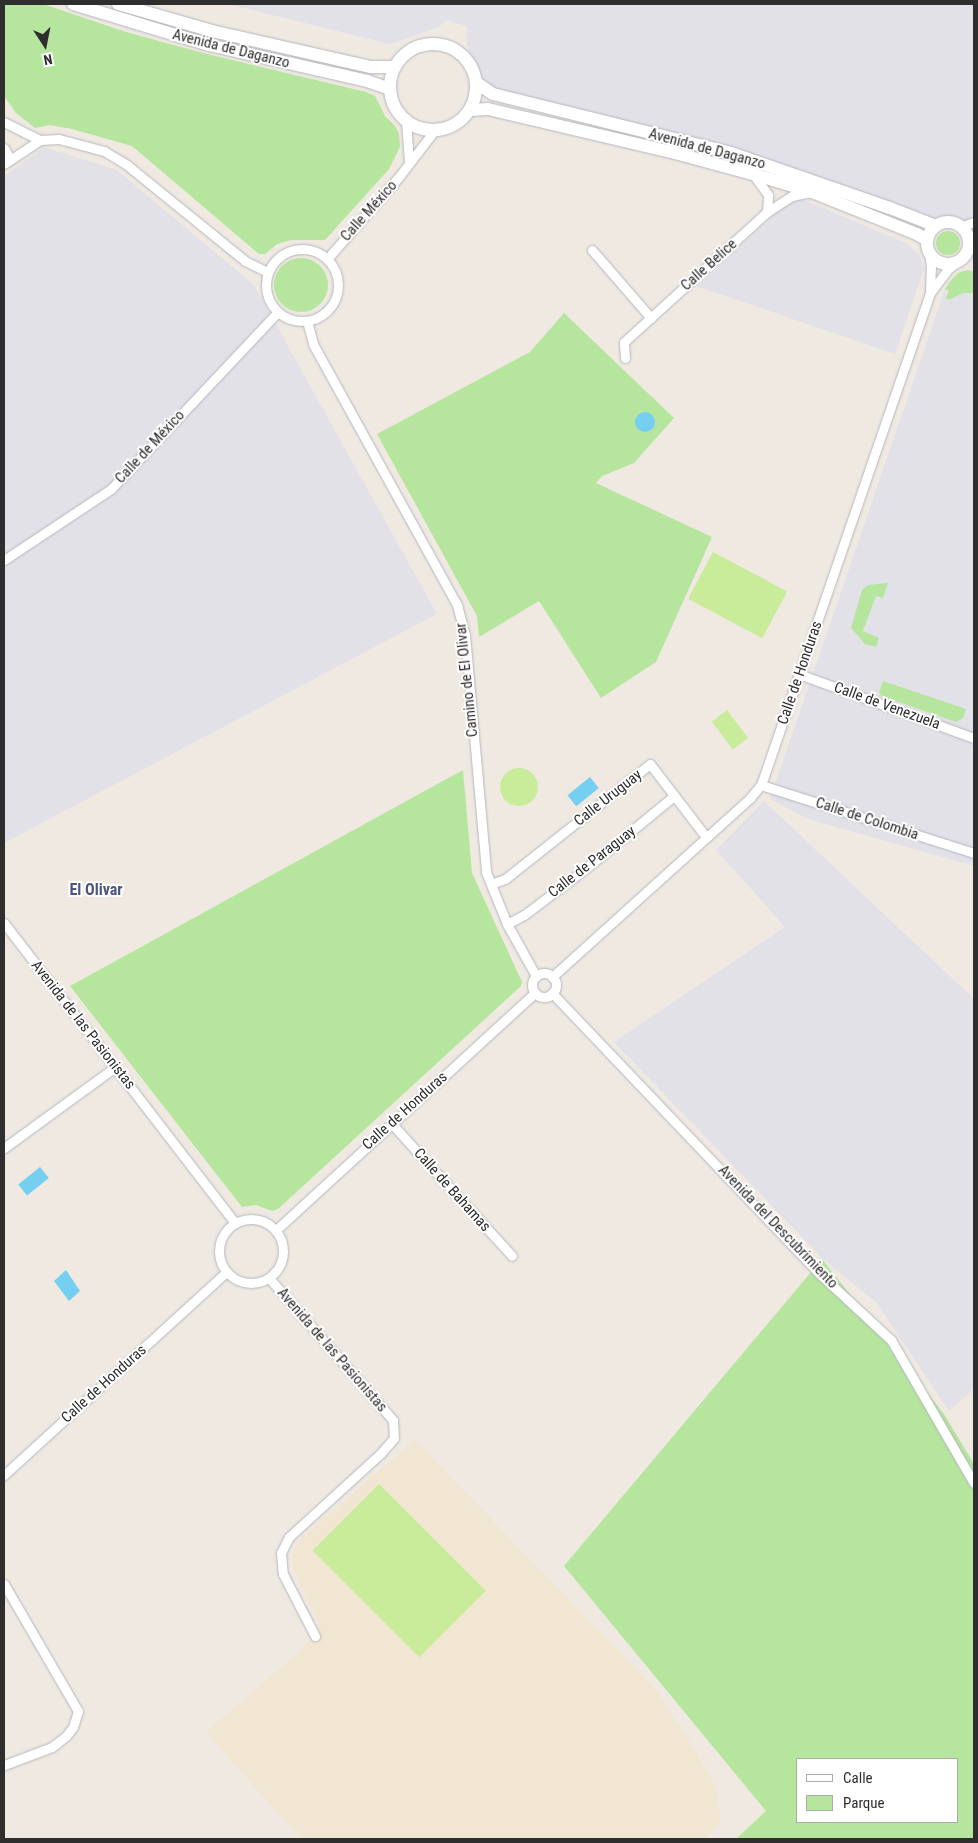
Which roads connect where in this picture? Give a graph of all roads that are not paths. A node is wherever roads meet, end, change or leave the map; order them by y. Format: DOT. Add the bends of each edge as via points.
graph roads {
  1 [pos="73,4"];
  2 [pos="118,4"];
  3 [pos="395,67"];
  4 [pos="477,83"];
  5 [pos="390,89"];
  6 [pos="470,110"];
  7 [pos="406,121"];
  8 [pos="4,122"];
  9 [pos="434,131"];
  10 [pos="40,140"];
  11 [pos="4,148"];
  12 [pos="7,161"];
  13 [pos="409,162"];
  14 [pos="753,174"];
  15 [pos="812,192"];
  16 [pos="767,212"];
  17 [pos="974,222"];
  18 [pos="936,226"];
  19 [pos="968,233"];
  20 [pos="928,246"];
  21 [pos="592,250"];
  22 [pos="966,258"];
  23 [pos="327,259"];
  24 [pos="268,272"];
  25 [pos="930,293"];
  26 [pos="278,312"];
  27 [pos="651,318"];
  28 [pos="307,321"];
  29 [pos="625,358"];
  30 [pos="4,560"];
  31 [pos="800,674"];
  32 [pos="974,738"];
  33 [pos="761,785"];
  34 [pos="674,796"];
  35 [pos="706,837"];
  36 [pos="974,852"];
  37 [pos="491,884"];
  38 [pos="4,923"];
  39 [pos="507,924"];
  40 [pos="536,976"];
  41 [pos="552,977"];
  42 [pos="535,993"];
  43 [pos="552,993"];
  44 [pos="115,1066"];
  45 [pos="392,1124"];
  46 [pos="4,1148"];
  47 [pos="235,1223"];
  48 [pos="276,1230"];
  49 [pos="512,1256"];
  50 [pos="226,1272"];
  51 [pos="269,1278"];
  52 [pos="4,1475"];
  53 [pos="974,1483"];
  54 [pos="4,1584"];
  55 [pos="315,1636"];
  56 [pos="4,1766"];
  1 -- 5 [label="main road, Avenida de Daganzo" via="200,42"];
  2 -- 3 [label="main road, Avenida de Daganzo" via="212,31 370,67"];
  3 -- 4 [label="main road" via="405,54 418,46 449,46 463,55 472,67"];
  3 -- 5 [label="main road"];
  4 -- 6 [label="main road" via="476,97"];
  4 -- 18 [label="main road, Avenida de Daganzo" via="493,94 731,153"];
  5 -- 7 [label="main road" via="398,112"];
  6 -- 9 [label="main road" via="455,125"];
  6 -- 14 [label="main road, Avenida de Daganzo" via="496,111 675,152"];
  7 -- 9 [label="main road"];
  7 -- 13 [label="street"];
  8 -- 10 [label="street"];
  9 -- 13 [label="street, Calle México"];
  10 -- 12 [label="street"];
  10 -- 24 [label="street" via="59,139 104,151 127,165 245,261"];
  11 -- 12 [label="street"];
  13 -- 23 [label="street, Calle México"];
  14 -- 15 [label="main road, Avenida de Daganzo"];
  14 -- 16 [label="street" via="768,195"];
  15 -- 16 [label="street, Calle Belice" via="792,196"];
  15 -- 20 [label="main road, Avenida de Daganzo" via="917,234"];
  16 -- 27 [label="street, Calle Belice"];
  17 -- 19 [label="street"];
  18 -- 19 [label="main road" via="946,222"];
  18 -- 20 [label="main road"];
  19 -- 22 [label="main road"];
  20 -- 22 [label="main road" via="942,263"];
  20 -- 25 [label="street, Calle de Honduras"];
  21 -- 27 [label="street"];
  22 -- 25 [label="street, Calle de Honduras" via="948,269"];
  23 -- 24 [label="street" via="305,249 293,250 282,255"];
  23 -- 28 [label="street" via="338,278 335,299 329,309"];
  24 -- 26 [label="street" via="267,294"];
  25 -- 31 [label="street, Calle de Honduras"];
  26 -- 28 [label="street" via="295,320"];
  26 -- 30 [label="street, Calle de México" via="111,489"];
  27 -- 29 [label="street, Calle Belice" via="624,342"];
  28 -- 37 [label="street, Camino de El Olivar" via="313,344 457,605 465,634 485,862"];
  31 -- 32 [label="street, Calle de Venezuela"];
  31 -- 33 [label="street, Calle de Honduras"];
  33 -- 35 [label="street, Calle de Honduras"];
  33 -- 36 [label="street, Calle de Colombia"];
  34 -- 35 [label="street, Calle Uruguay"];
  34 -- 37 [label="street, Calle Uruguay" via="650,764 505,879"];
  34 -- 39 [label="street, Calle de Paraguay" via="585,869"];
  35 -- 41 [label="street, Calle de Honduras"];
  37 -- 39 [label="street, Camino de El Olivar"];
  38 -- 44 [label="street, Avenida de las Pasionistas"];
  39 -- 40 [label="street, Camino de El Olivar"];
  40 -- 41 [label="street" via="547,973"];
  40 -- 42 [label="street" via="532,981"];
  41 -- 43 [label="street" via="555,988"];
  42 -- 43 [label="street" via="540,996"];
  42 -- 45 [label="street, Calle de Honduras"];
  43 -- 53 [label="street, Avenida del Descubrimiento" via="821,1275 891,1340"];
  44 -- 46 [label="street"];
  44 -- 47 [label="street, Avenida de las Pasionistas"];
  45 -- 48 [label="street, Calle de Honduras"];
  45 -- 49 [label="street, Calle de Bahamas"];
  47 -- 48 [label="street" via="257,1219"];
  47 -- 50 [label="street" via="222,1236 219,1245 218,1255"];
  48 -- 51 [label="street" via="284,1250 282,1261"];
  50 -- 51 [label="street" via="251,1284"];
  50 -- 52 [label="street, Calle de Honduras"];
  51 -- 55 [label="street, Avenida de las Pasionistas" via="393,1420 394,1438 382,1453 290,1537 281,1553 283,1574"];
  54 -- 56 [label="street" via="78,1711 73,1727 52,1747"];
}
